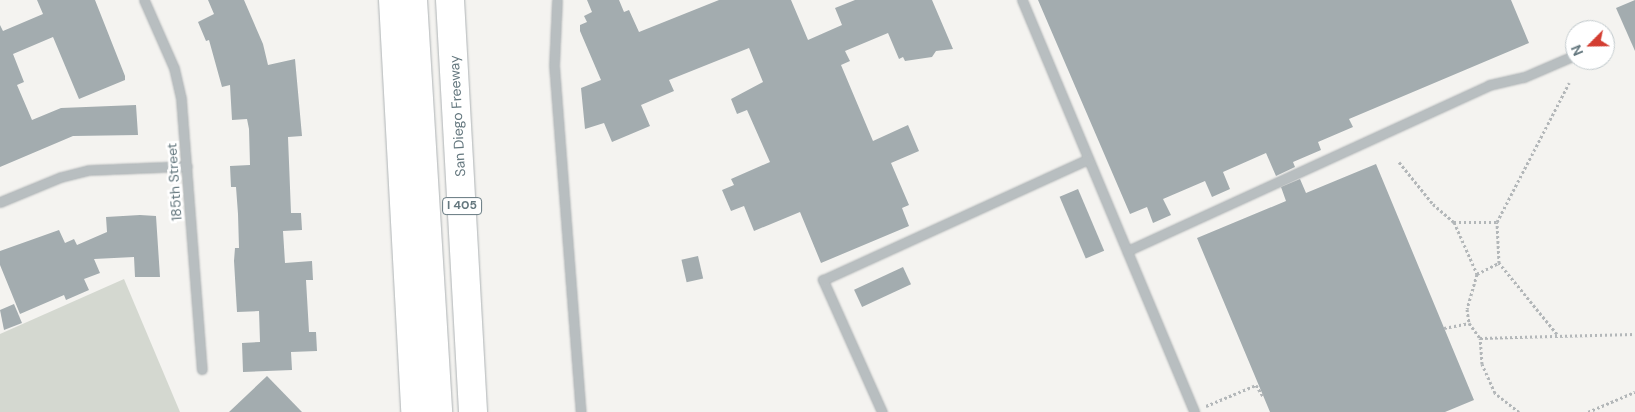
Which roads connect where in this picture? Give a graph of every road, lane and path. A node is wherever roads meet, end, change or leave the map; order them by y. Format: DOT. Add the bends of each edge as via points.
graph roads {
  1 [pos="144,0"];
  2 [pos="393,0"];
  3 [pos="413,0"];
  4 [pos="450,0"];
  5 [pos="557,0"];
  6 [pos="1022,0"];
  7 [pos="1565,59"];
  8 [pos="1569,83"];
  9 [pos="1088,159"];
  10 [pos="1399,162"];
  11 [pos="187,166"];
  12 [pos="0,202"];
  13 [pos="1454,222"];
  14 [pos="1497,222"];
  15 [pos="1126,251"];
  16 [pos="1499,263"];
  17 [pos="1477,274"];
  18 [pos="1469,323"];
  19 [pos="1444,328"];
  20 [pos="1557,334"];
  21 [pos="1635,334"];
  22 [pos="1480,338"];
  23 [pos="202,369"];
  24 [pos="1635,392"];
  25 [pos="1264,398"];
  26 [pos="1194,411"];
  27 [pos="415,412"];
  28 [pos="438,412"];
  29 [pos="473,412"];
  30 [pos="581,412"];
  31 [pos="882,412"];
  32 [pos="1519,412"];
  33 [pos="1588,412"];
  1 -- 11 [label="street, 185th Street" via="176,76"];
  2 -- 27 [label="highway"];
  3 -- 28 [label="highway"];
  4 -- 29 [label="highway, San Diego Freeway / I 405"];
  5 -- 30 [label="street" via="554,65"];
  6 -- 9 [label="street"];
  7 -- 15 [label="street" via="1524,77 1489,85"];
  8 -- 14 [label="path"];
  9 -- 15 [label="street"];
  9 -- 31 [label="street" via="823,280"];
  10 -- 13 [label="path" via="1433,204"];
  11 -- 12 [label="street" via="89,170 60,177"];
  11 -- 23 [label="street, 185th Street"];
  13 -- 14 [label="path"];
  13 -- 17 [label="path"];
  14 -- 16 [label="path"];
  15 -- 26 [label="street"];
  16 -- 17 [label="path"];
  16 -- 20 [label="path"];
  17 -- 18 [label="path" via="1467,310"];
  18 -- 19 [label="path"];
  18 -- 22 [label="path"];
  20 -- 21 [label="path"];
  20 -- 22 [label="path"];
  22 -- 32 [label="path" via="1482,364 1494,393"];
  24 -- 33 [label="path"];
  25 -- 26 [label="path" via="1256,385"];
}
